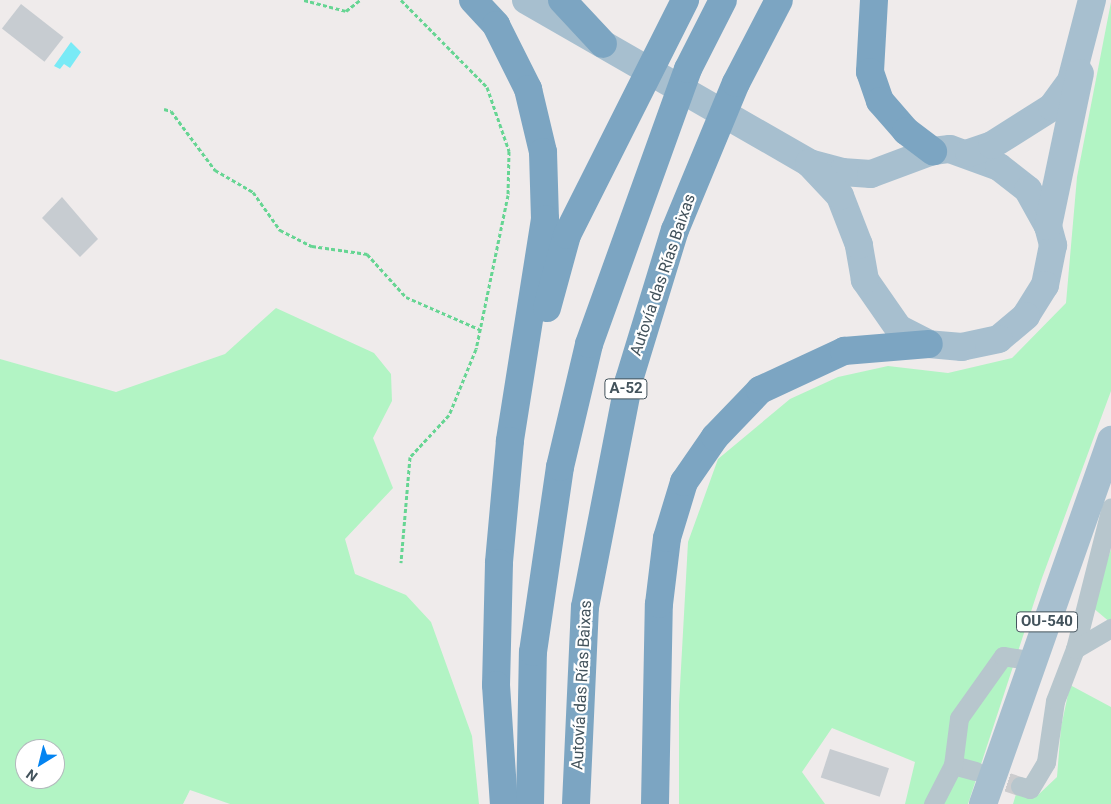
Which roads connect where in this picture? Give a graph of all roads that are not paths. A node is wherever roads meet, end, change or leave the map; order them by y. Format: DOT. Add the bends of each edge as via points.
graph roads {
  1 [pos="472,0"];
  2 [pos="526,0"];
  3 [pos="562,0"];
  4 [pos="685,0"];
  5 [pos="723,0"];
  6 [pos="779,0"];
  7 [pos="874,0"];
  8 [pos="1092,0"];
  9 [pos="1084,37"];
  10 [pos="603,44"];
  11 [pos="933,151"];
  12 [pos="969,153"];
  13 [pos="809,163"];
  14 [pos="1048,226"];
  15 [pos="929,344"];
  16 [pos="1111,440"];
  17 [pos="510,441"];
  18 [pos="1103,488"];
  19 [pos="1111,507"];
  20 [pos="1111,628"];
  21 [pos="1076,649"];
  22 [pos="1033,661"];
  23 [pos="953,765"];
  24 [pos="975,771"];
  25 [pos="1020,786"];
  26 [pos="504,804"];
  27 [pos="530,804"];
  28 [pos="576,804"];
  29 [pos="655,804"];
  30 [pos="933,804"];
  31 [pos="983,804"];
  1 -- 17 [label="highway" via="496,24 528,89 543,152 545,219"];
  2 -- 10 [label="main road"];
  3 -- 10 [label="highway"];
  4 -- 17 [label="highway" via="566,235"];
  5 -- 27 [label="highway, A-52" via="688,69 589,344 560,468 534,652"];
  6 -- 28 [label="highway, Autovía das Rías Baixas / A-52" via="736,83 675,230 629,380 585,607"];
  7 -- 11 [label="highway" via="870,72 880,101 906,131"];
  8 -- 9 [label="main road"];
  9 -- 12 [label="main road" via="1071,81 1052,107 992,145"];
  9 -- 14 [label="main road" via="1067,154"];
  10 -- 13 [label="main road"];
  11 -- 12 [label="main road"];
  11 -- 13 [label="main road" via="871,174 842,172"];
  12 -- 14 [label="main road" via="999,167 1028,190"];
  13 -- 15 [label="main road" via="840,196 859,245 865,280 880,308 899,329"];
  14 -- 15 [label="main road" via="1053,246 1045,285 1026,316 999,338 962,347"];
  15 -- 29 [label="highway" via="844,351 760,390 715,437 684,482 667,538 658,604"];
  16 -- 18 [label="main road, OU-540"];
  17 -- 26 [label="highway" via="499,563 496,686"];
  18 -- 22 [label="main road, OU-540"];
  19 -- 21 [label="street"];
  20 -- 21 [label="street"];
  21 -- 25 [label="street" via="1056,701 1046,762 1030,789"];
  22 -- 23 [label="street" via="1003,656 959,718"];
  22 -- 31 [label="main road, OU-540"];
  23 -- 24 [label="street"];
  23 -- 30 [label="street"];
}
